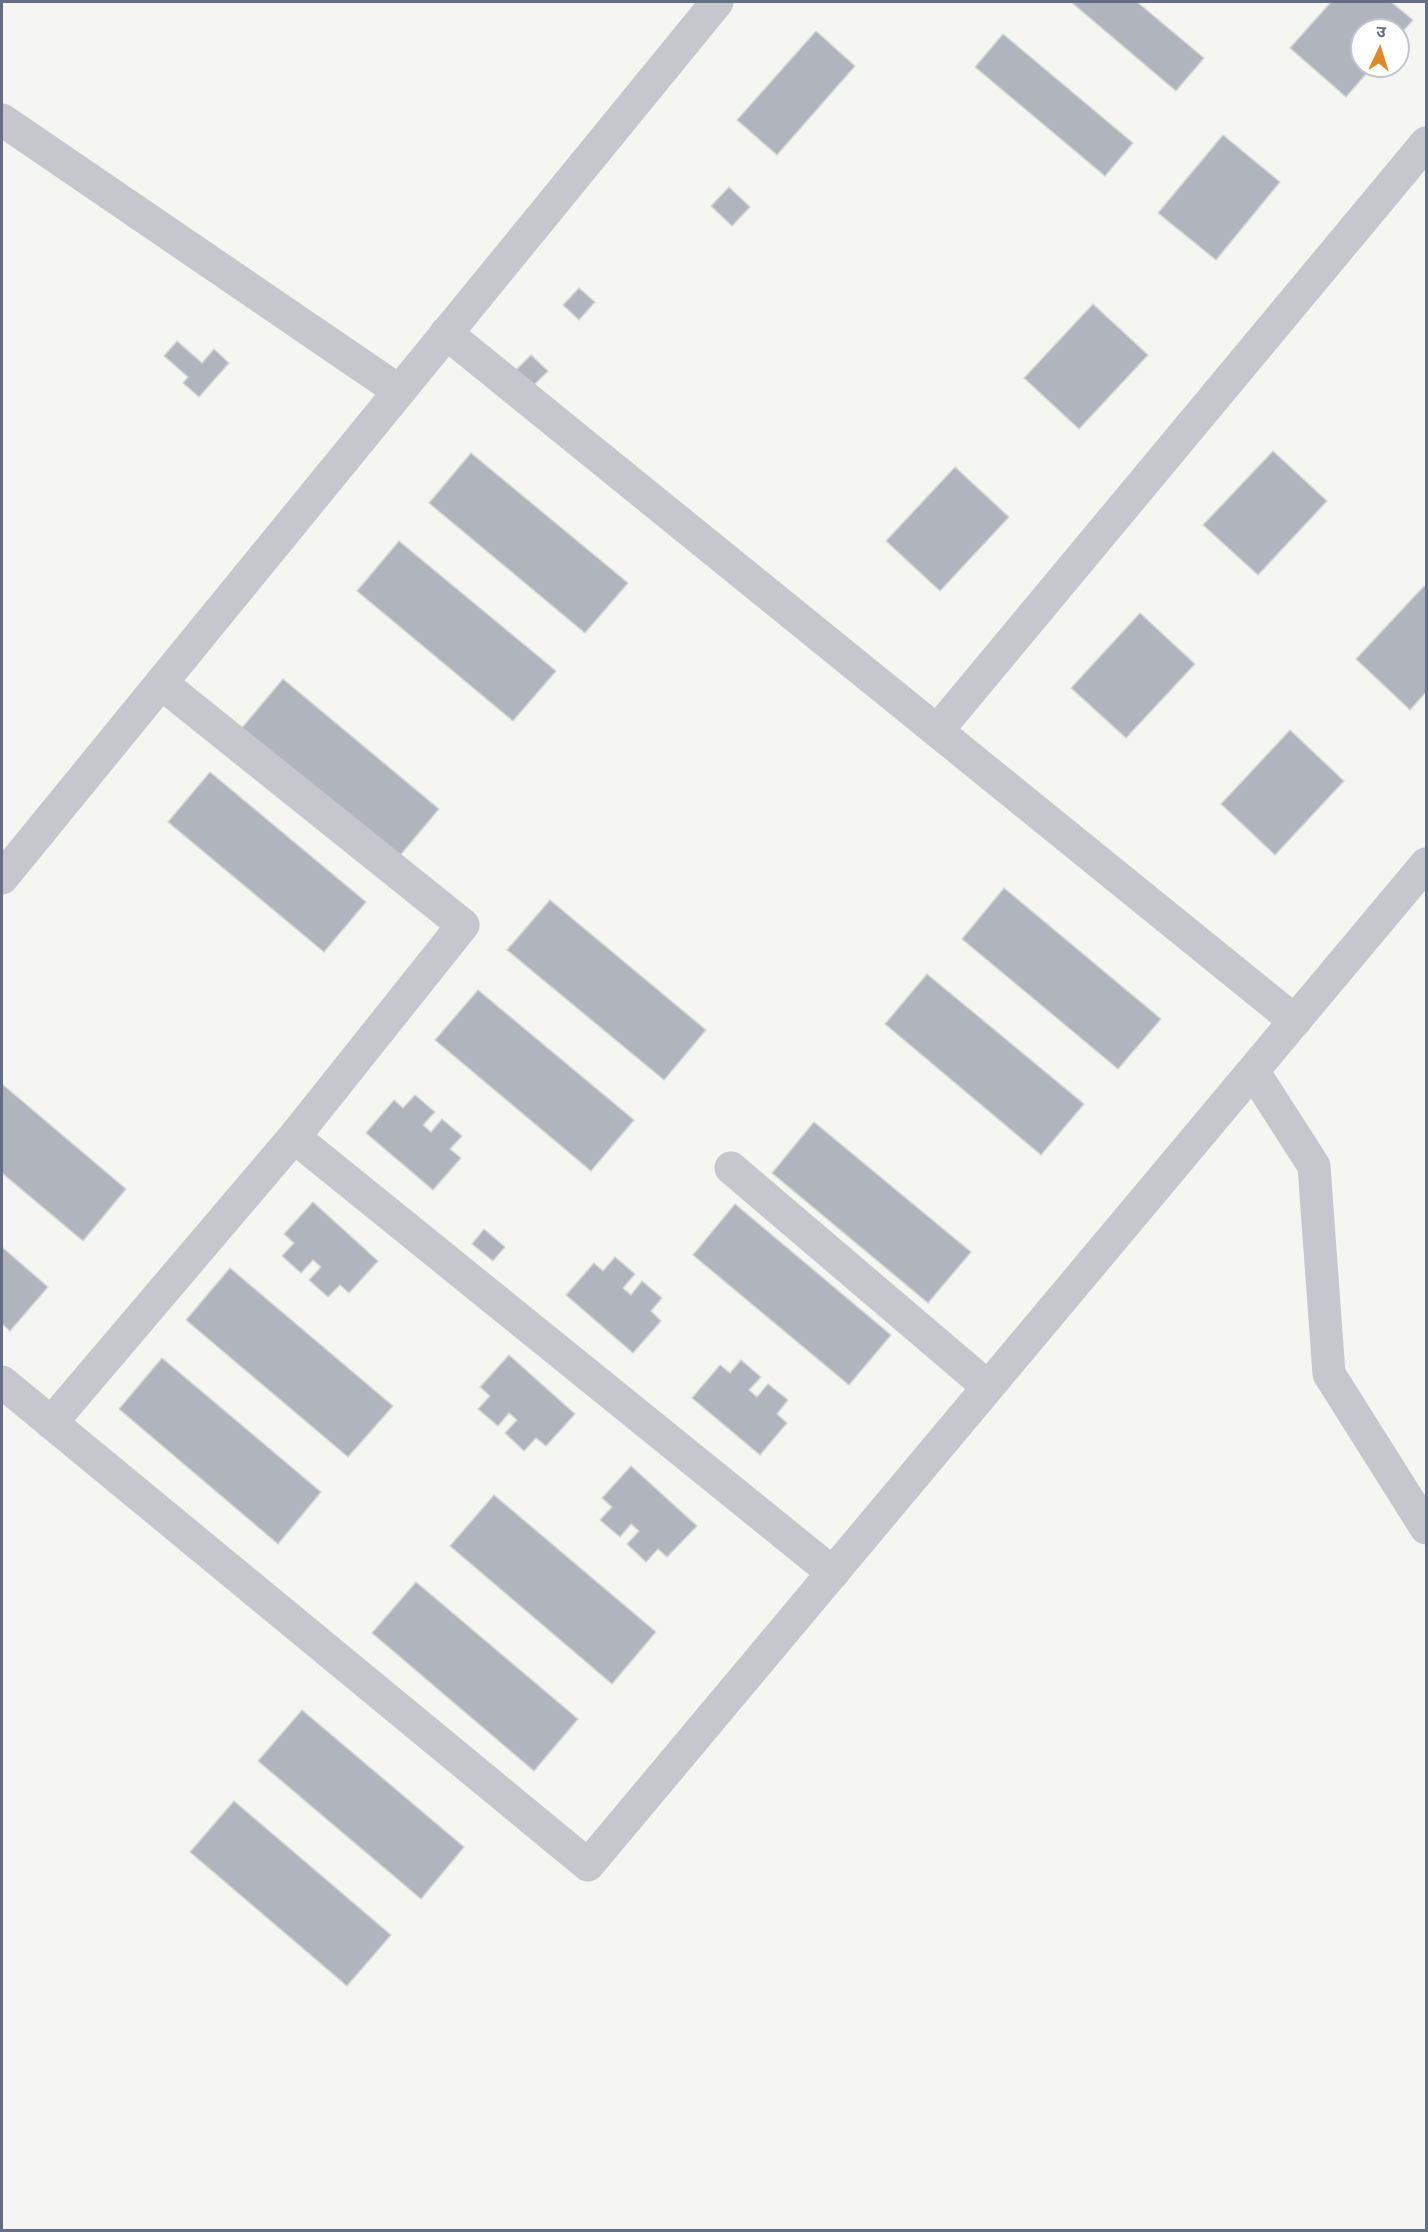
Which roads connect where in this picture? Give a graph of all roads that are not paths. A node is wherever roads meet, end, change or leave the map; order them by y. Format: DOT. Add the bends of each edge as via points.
graph roads {
  1 [pos="717,2"];
  2 [pos="2,120"];
  3 [pos="1426,143"];
  4 [pos="446,333"];
  5 [pos="399,391"];
  6 [pos="161,683"];
  7 [pos="937,730"];
  8 [pos="1426,864"];
  9 [pos="2,878"];
  10 [pos="1295,1021"];
  11 [pos="1253,1071"];
  12 [pos="294,1137"];
  13 [pos="731,1168"];
  14 [pos="2,1382"];
  15 [pos="988,1387"];
  16 [pos="51,1423"];
  17 [pos="1426,1528"];
  18 [pos="833,1573"];
  1 -- 4 [label="street"];
  2 -- 5 [label="street"];
  3 -- 7 [label="street"];
  4 -- 5 [label="street"];
  4 -- 7 [label="street"];
  5 -- 6 [label="street"];
  6 -- 9 [label="street"];
  6 -- 12 [label="street" via="463,925"];
  7 -- 10 [label="street"];
  8 -- 10 [label="street"];
  10 -- 11 [label="street"];
  11 -- 15 [label="street"];
  11 -- 17 [label="street" via="1314,1166 1329,1374"];
  12 -- 16 [label="street"];
  12 -- 18 [label="street"];
  13 -- 15 [label="street"];
  14 -- 16 [label="street"];
  15 -- 18 [label="street"];
  16 -- 18 [label="street" via="588,1865"];
}
